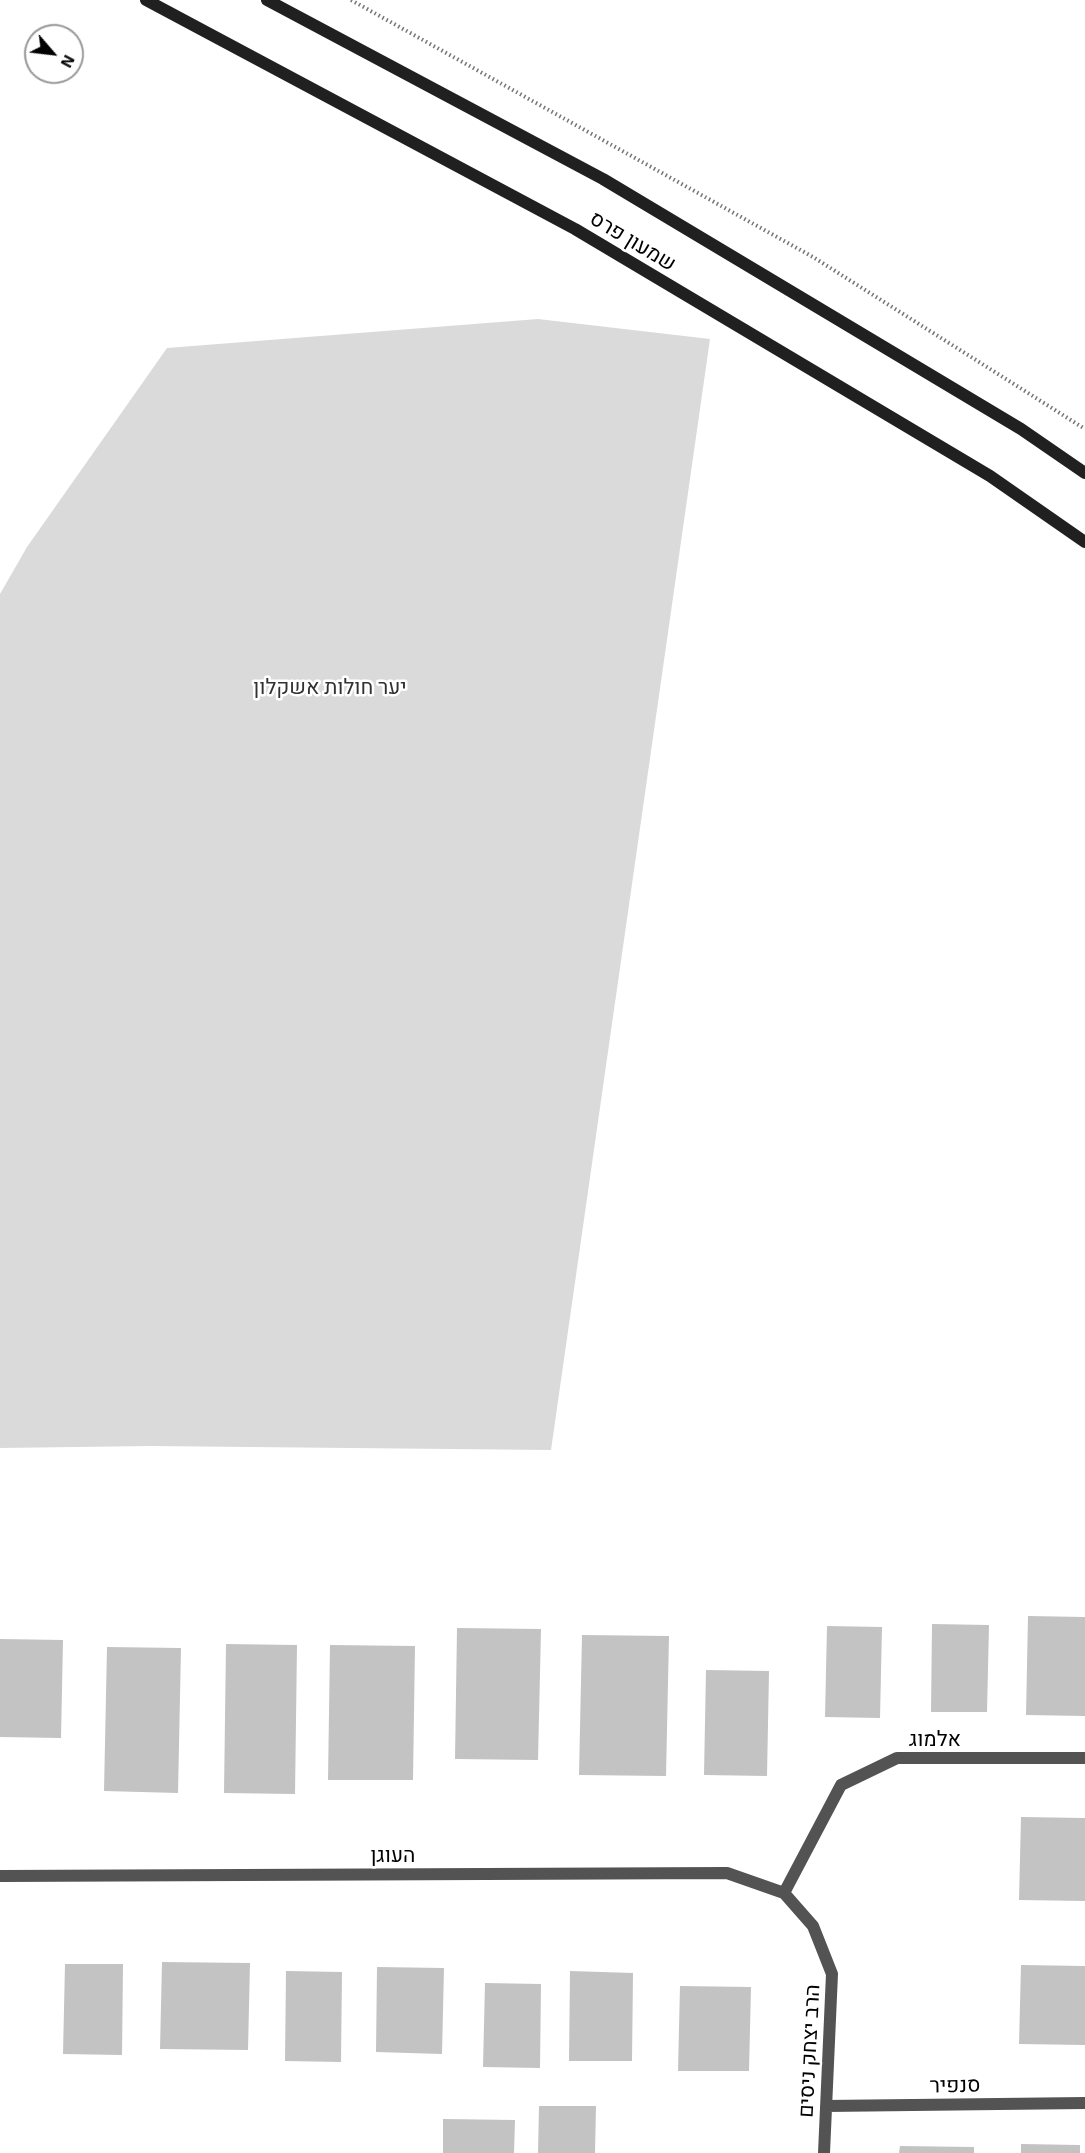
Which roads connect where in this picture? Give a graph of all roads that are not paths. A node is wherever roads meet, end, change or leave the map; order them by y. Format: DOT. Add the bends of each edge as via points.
graph roads {
  1 [pos="146,0"];
  2 [pos="267,0"];
  3 [pos="1085,473"];
  4 [pos="1085,542"];
  5 [pos="1085,1758"];
  6 [pos="0,1876"];
  7 [pos="784,1893"];
  8 [pos="1085,2103"];
  9 [pos="826,2106"];
  10 [pos="824,2153"];
  1 -- 4 [label="main road, שמעון פרס" via="575,229 990,477"];
  2 -- 3 [label="main road, שמעון פרס" via="603,179 1021,429"];
  5 -- 7 [label="street, אלמוג" via="897,1758 841,1785"];
  6 -- 7 [label="street, העוגן" via="728,1873"];
  7 -- 9 [label="street, הרב יצחק ניסים" via="813,1926 832,1974"];
  8 -- 9 [label="street, סנפיר"];
  9 -- 10 [label="street, הרב יצחק ניסים"];
}
